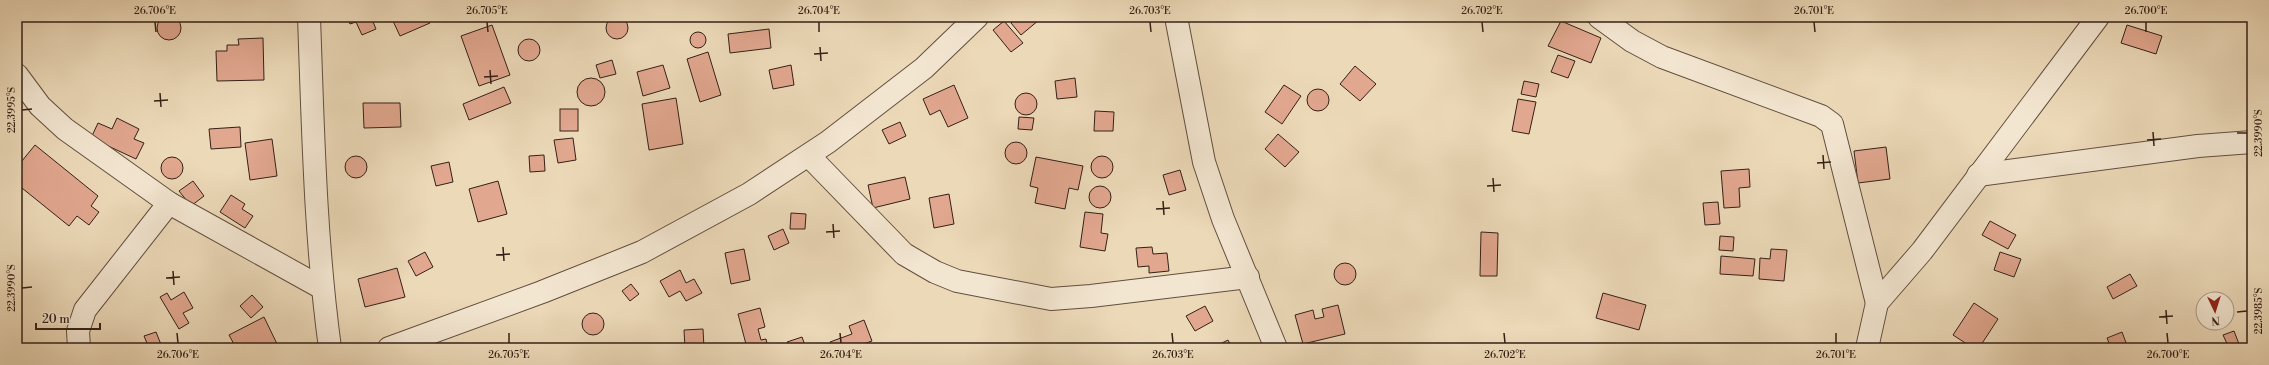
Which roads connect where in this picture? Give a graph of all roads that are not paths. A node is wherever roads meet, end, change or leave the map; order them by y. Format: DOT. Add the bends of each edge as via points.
graph roads {
  1 [pos="309,17"];
  2 [pos="976,17"];
  3 [pos="1176,17"];
  4 [pos="1599,17"];
  5 [pos="2098,17"];
  6 [pos="17,75"];
  7 [pos="2252,142"];
  8 [pos="808,156"];
  9 [pos="1978,175"];
  10 [pos="169,203"];
  11 [pos="1248,277"];
  12 [pos="322,288"];
  13 [pos="1877,303"];
  14 [pos="423,343"];
  15 [pos="79,348"];
  16 [pos="330,348"];
  17 [pos="389,348"];
  18 [pos="1276,348"];
  19 [pos="1867,348"];
  1 -- 12 [label="street"];
  2 -- 8 [label="street" via="924,68"];
  3 -- 11 [label="street" via="1204,162 1223,220"];
  4 -- 13 [label="street" via="1632,41 1662,58 1821,116 1832,124"];
  5 -- 9 [label="street"];
  6 -- 10 [label="street" via="40,106 65,129"];
  7 -- 9 [label="street" via="2198,146"];
  8 -- 11 [label="street" via="904,254 957,281 1051,298 1091,296"];
  8 -- 14 [label="street" via="749,194 642,252"];
  9 -- 13 [label="street" via="1922,250"];
  10 -- 12 [label="street"];
  10 -- 15 [label="street" via="85,310 78,331"];
  11 -- 18 [label="street"];
  12 -- 16 [label="street"];
  13 -- 19 [label="street"];
  14 -- 17 [label="street"];
}
